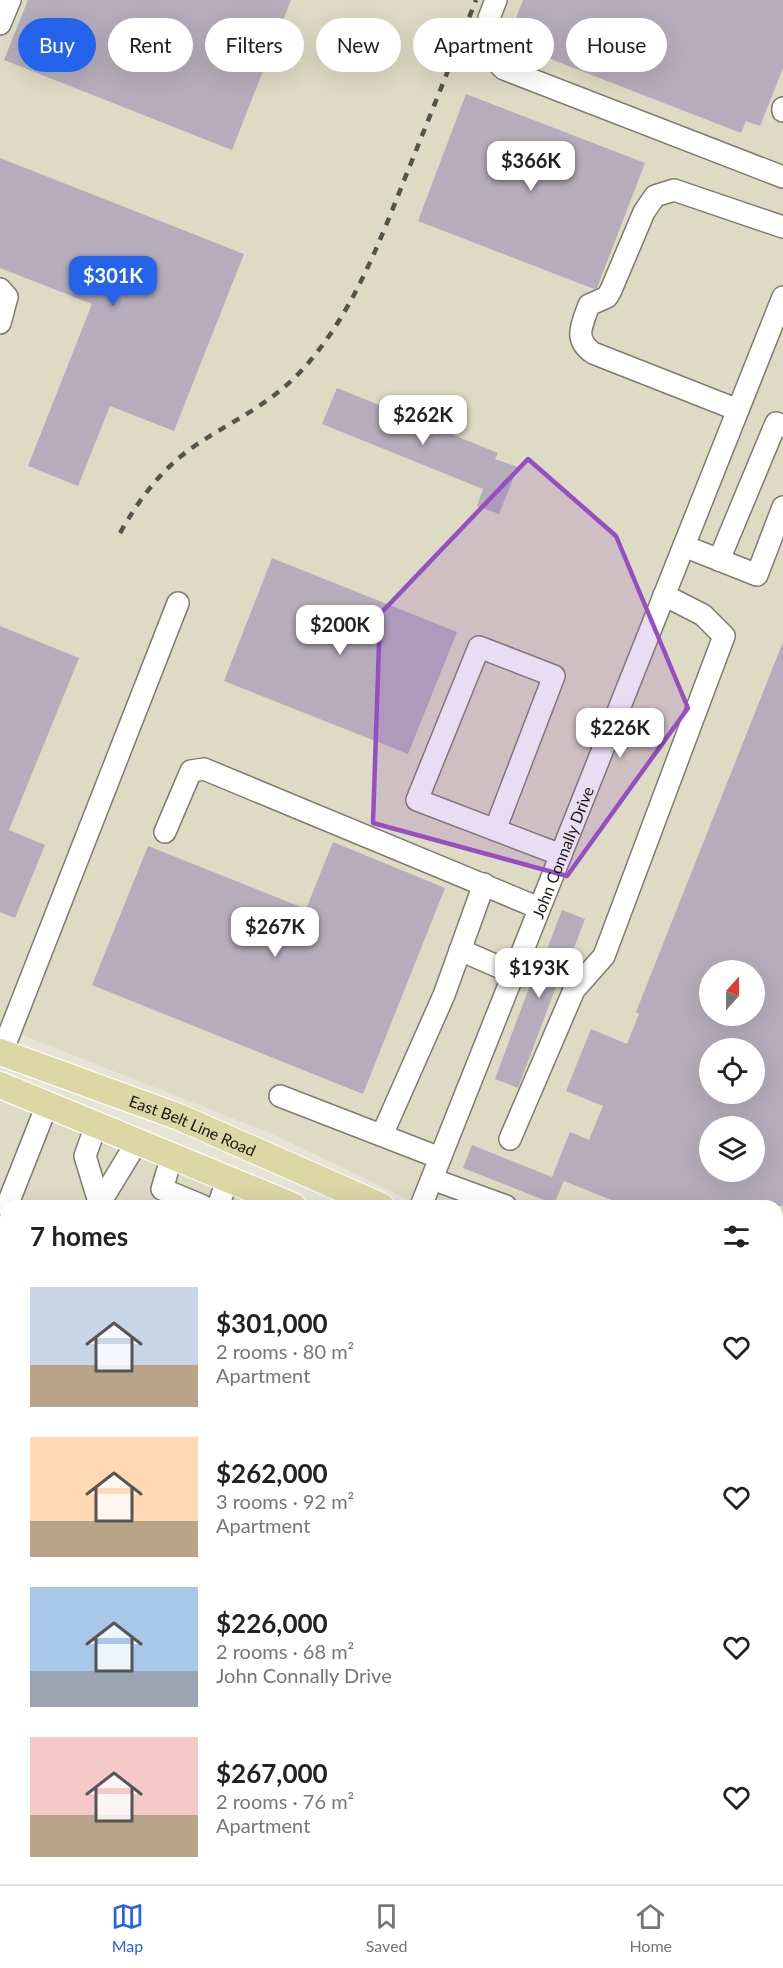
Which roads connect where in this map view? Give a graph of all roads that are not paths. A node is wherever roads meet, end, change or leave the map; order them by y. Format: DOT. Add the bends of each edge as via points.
graph roads {
  1 [pos="496,0"];
  2 [pos="783,177"];
  3 [pos="783,227"];
  4 [pos="0,289"];
  5 [pos="783,297"];
  6 [pos="0,323"];
  7 [pos="738,410"];
  8 [pos="783,426"];
  9 [pos="783,507"];
  10 [pos="684,546"];
  11 [pos="719,560"];
  12 [pos="664,595"];
  13 [pos="178,603"];
  14 [pos="495,830"];
  15 [pos="165,832"];
  16 [pos="561,855"];
  17 [pos="484,884"];
  18 [pos="539,908"];
  19 [pos="460,950"];
  20 [pos="513,973"];
  21 [pos="1,1054"];
  22 [pos="0,1085"];
  23 [pos="280,1096"];
  24 [pos="47,1105"];
  25 [pos="96,1125"];
  26 [pos="382,1136"];
  27 [pos="510,1139"];
  28 [pos="137,1142"];
  29 [pos="172,1156"];
  30 [pos="440,1158"];
  31 [pos="228,1179"];
  32 [pos="432,1179"];
  33 [pos="9,1200"];
  34 [pos="97,1200"];
  35 [pos="101,1200"];
  36 [pos="189,1200"];
  37 [pos="220,1200"];
  38 [pos="279,1200"];
  39 [pos="367,1200"];
  40 [pos="423,1200"];
  41 [pos="490,1200"];
  1 -- 2 [label="street" via="484,50 504,69"];
  3 -- 7 [label="street" via="674,190 654,196 611,290 607,297 589,305 579,333 580,341 593,353"];
  4 -- 6 [label="street" via="7,297"];
  5 -- 7 [label="street, John Connally Drive"];
  7 -- 10 [label="street, John Connally Drive"];
  8 -- 11 [label="street" via="776,423"];
  9 -- 11 [label="street" via="757,575"];
  10 -- 11 [label="street"];
  10 -- 12 [label="street, John Connally Drive"];
  12 -- 16 [label="street, John Connally Drive"];
  12 -- 27 [label="street" via="703,615 724,636 604,956 574,990"];
  13 -- 21 [label="street"];
  14 -- 14 [label="street" via="417,800 479,647 554,676"];
  14 -- 16 [label="street"];
  15 -- 17 [label="street" via="191,771 204,769"];
  16 -- 18 [label="street, John Connally Drive"];
  17 -- 18 [label="street"];
  17 -- 19 [label="street"];
  18 -- 20 [label="street, John Connally Drive"];
  19 -- 20 [label="street"];
  19 -- 26 [label="street"];
  20 -- 30 [label="street, John Connally Drive"];
  21 -- 39 [label="main road, East Belt Line Road" via="179,1117"];
  22 -- 24 [label="main road"];
  23 -- 26 [label="street"];
  24 -- 25 [label="main road"];
  24 -- 33 [label="street"];
  25 -- 28 [label="main road"];
  25 -- 34 [label="street" via="85,1156"];
  26 -- 30 [label="street"];
  28 -- 29 [label="main road"];
  28 -- 35 [label="street"];
  29 -- 31 [label="main road"];
  29 -- 36 [label="street" via="162,1189"];
  30 -- 32 [label="street, John Connally Drive"];
  31 -- 37 [label="street"];
  31 -- 38 [label="main road"];
  32 -- 40 [label="street, John Connally Drive"];
  32 -- 41 [label="street"];
}
